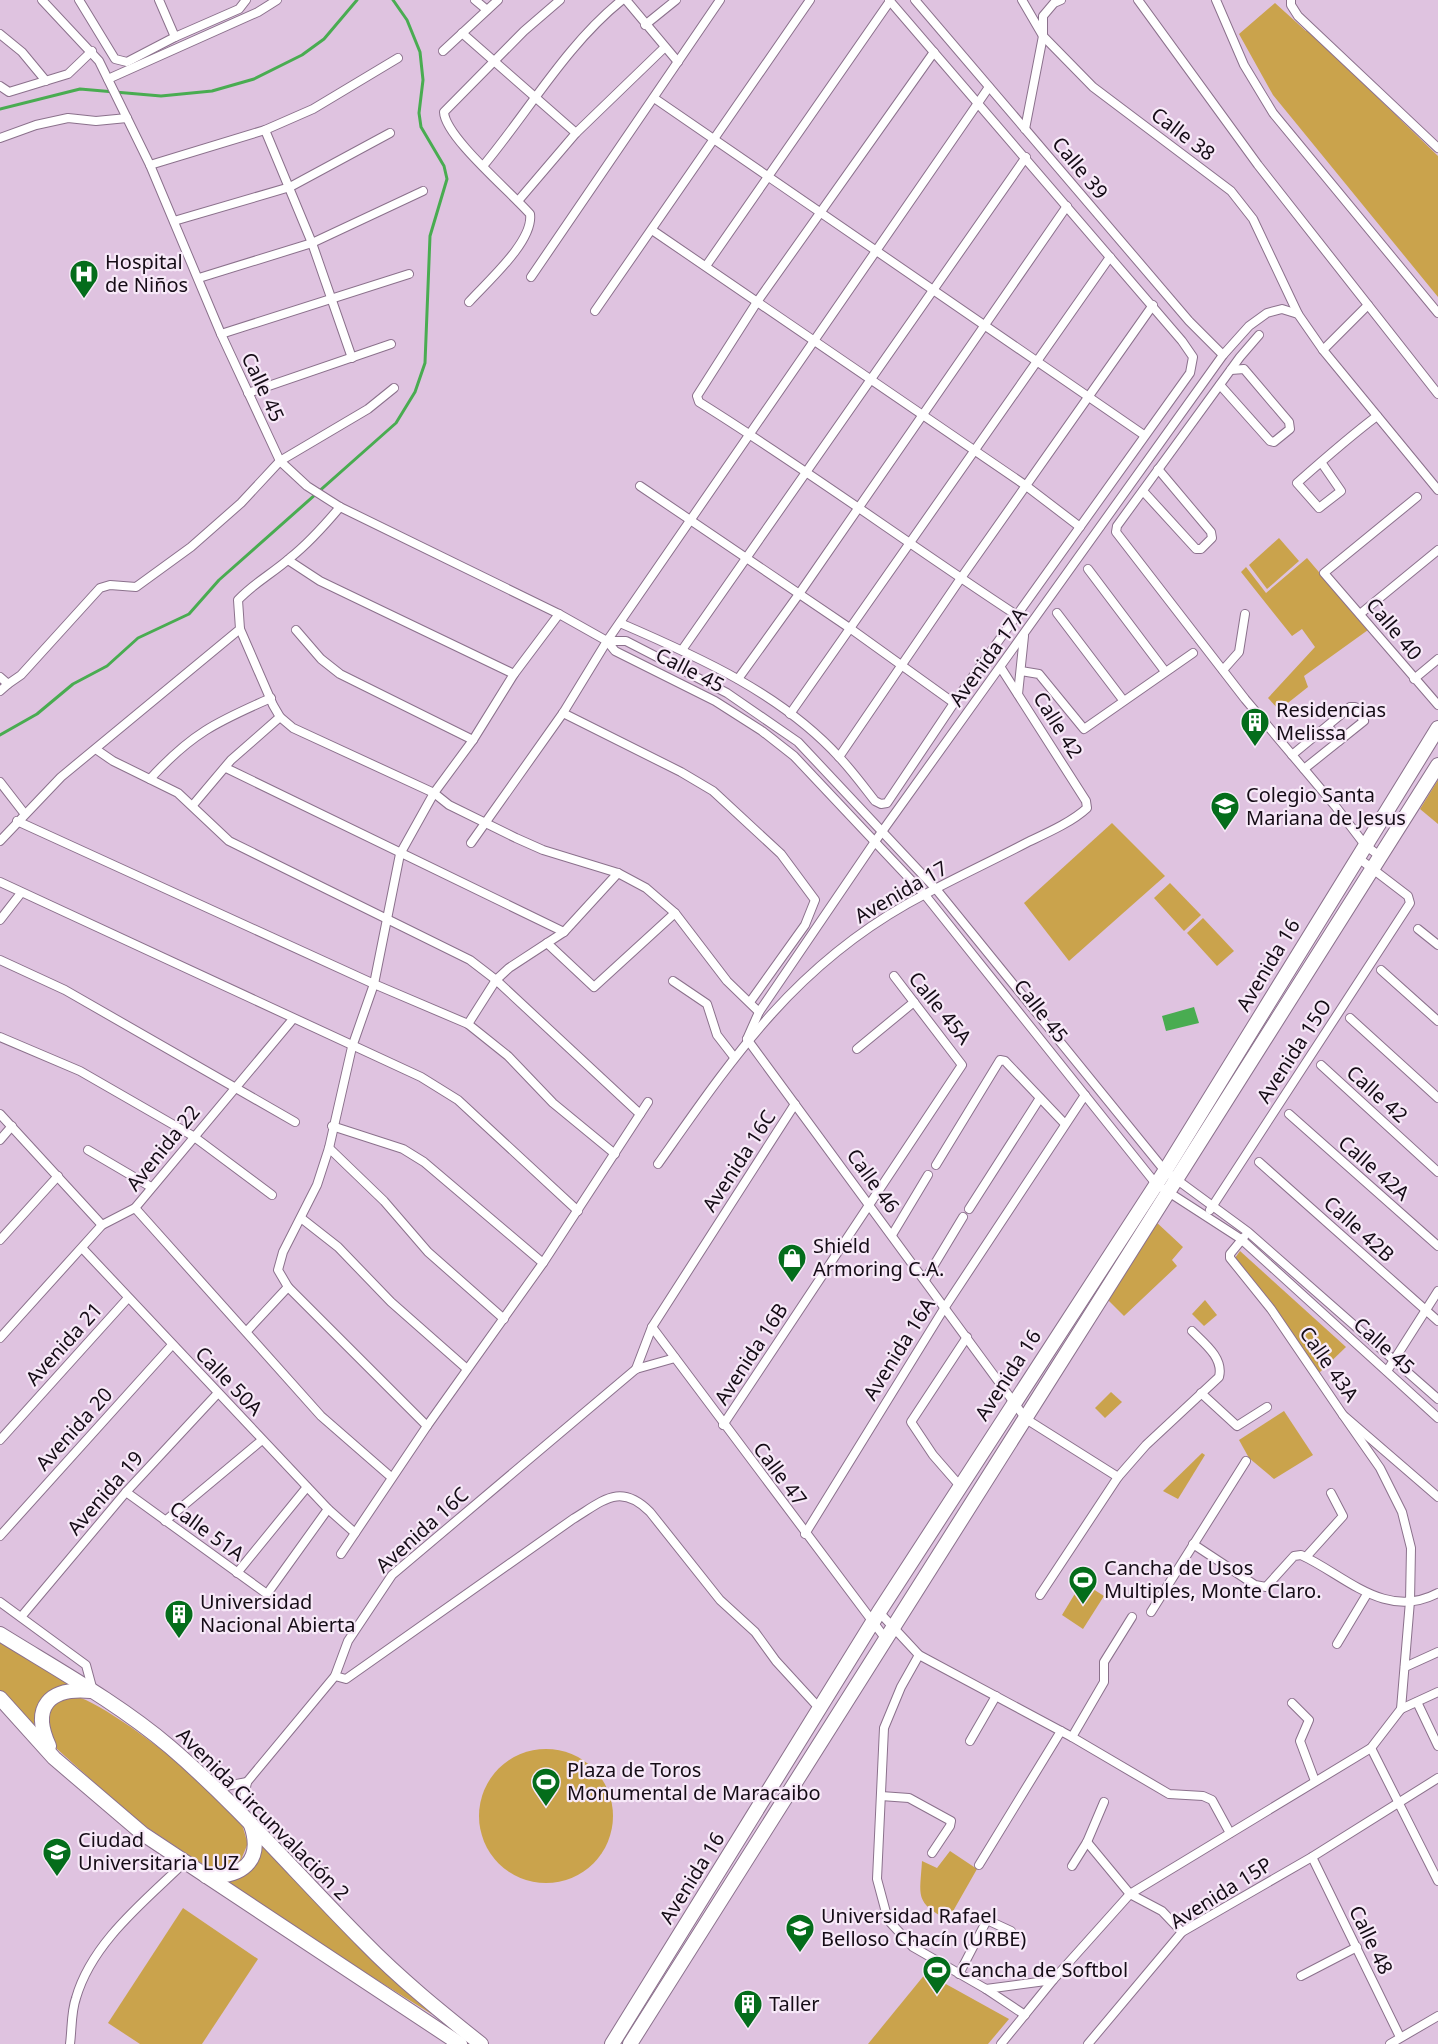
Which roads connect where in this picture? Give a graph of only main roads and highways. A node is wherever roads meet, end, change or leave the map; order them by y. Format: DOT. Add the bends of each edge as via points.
graph roads {
  1 [pos="1438,728"];
  2 [pos="1438,765"];
  3 [pos="0,1635"];
  4 [pos="93,1691"];
  5 [pos="0,1698"];
  6 [pos="54,1758"];
  7 [pos="245,1818"];
  8 [pos="206,1876"];
  9 [pos="460,2044"];
  10 [pos="481,2044"];
  11 [pos="612,2044"];
  12 [pos="630,2044"];
  1 -- 11 [label="highway, Avenida 16" via="1165,1171 875,1618"];
  2 -- 12 [label="highway, Avenida 16"];
  3 -- 4 [label="highway, Avenida Circunvalación 2"];
  4 -- 6 [label="highway" via="59,1694 42,1711 41,1730"];
  4 -- 7 [label="highway, Avenida Circunvalación 2" via="159,1738"];
  5 -- 6 [label="highway"];
  6 -- 8 [label="highway" via="143,1834"];
  7 -- 8 [label="highway" via="255,1846 251,1860 235,1874"];
  7 -- 10 [label="highway, Avenida Circunvalación 2" via="366,1945"];
  8 -- 9 [label="highway"];
}
